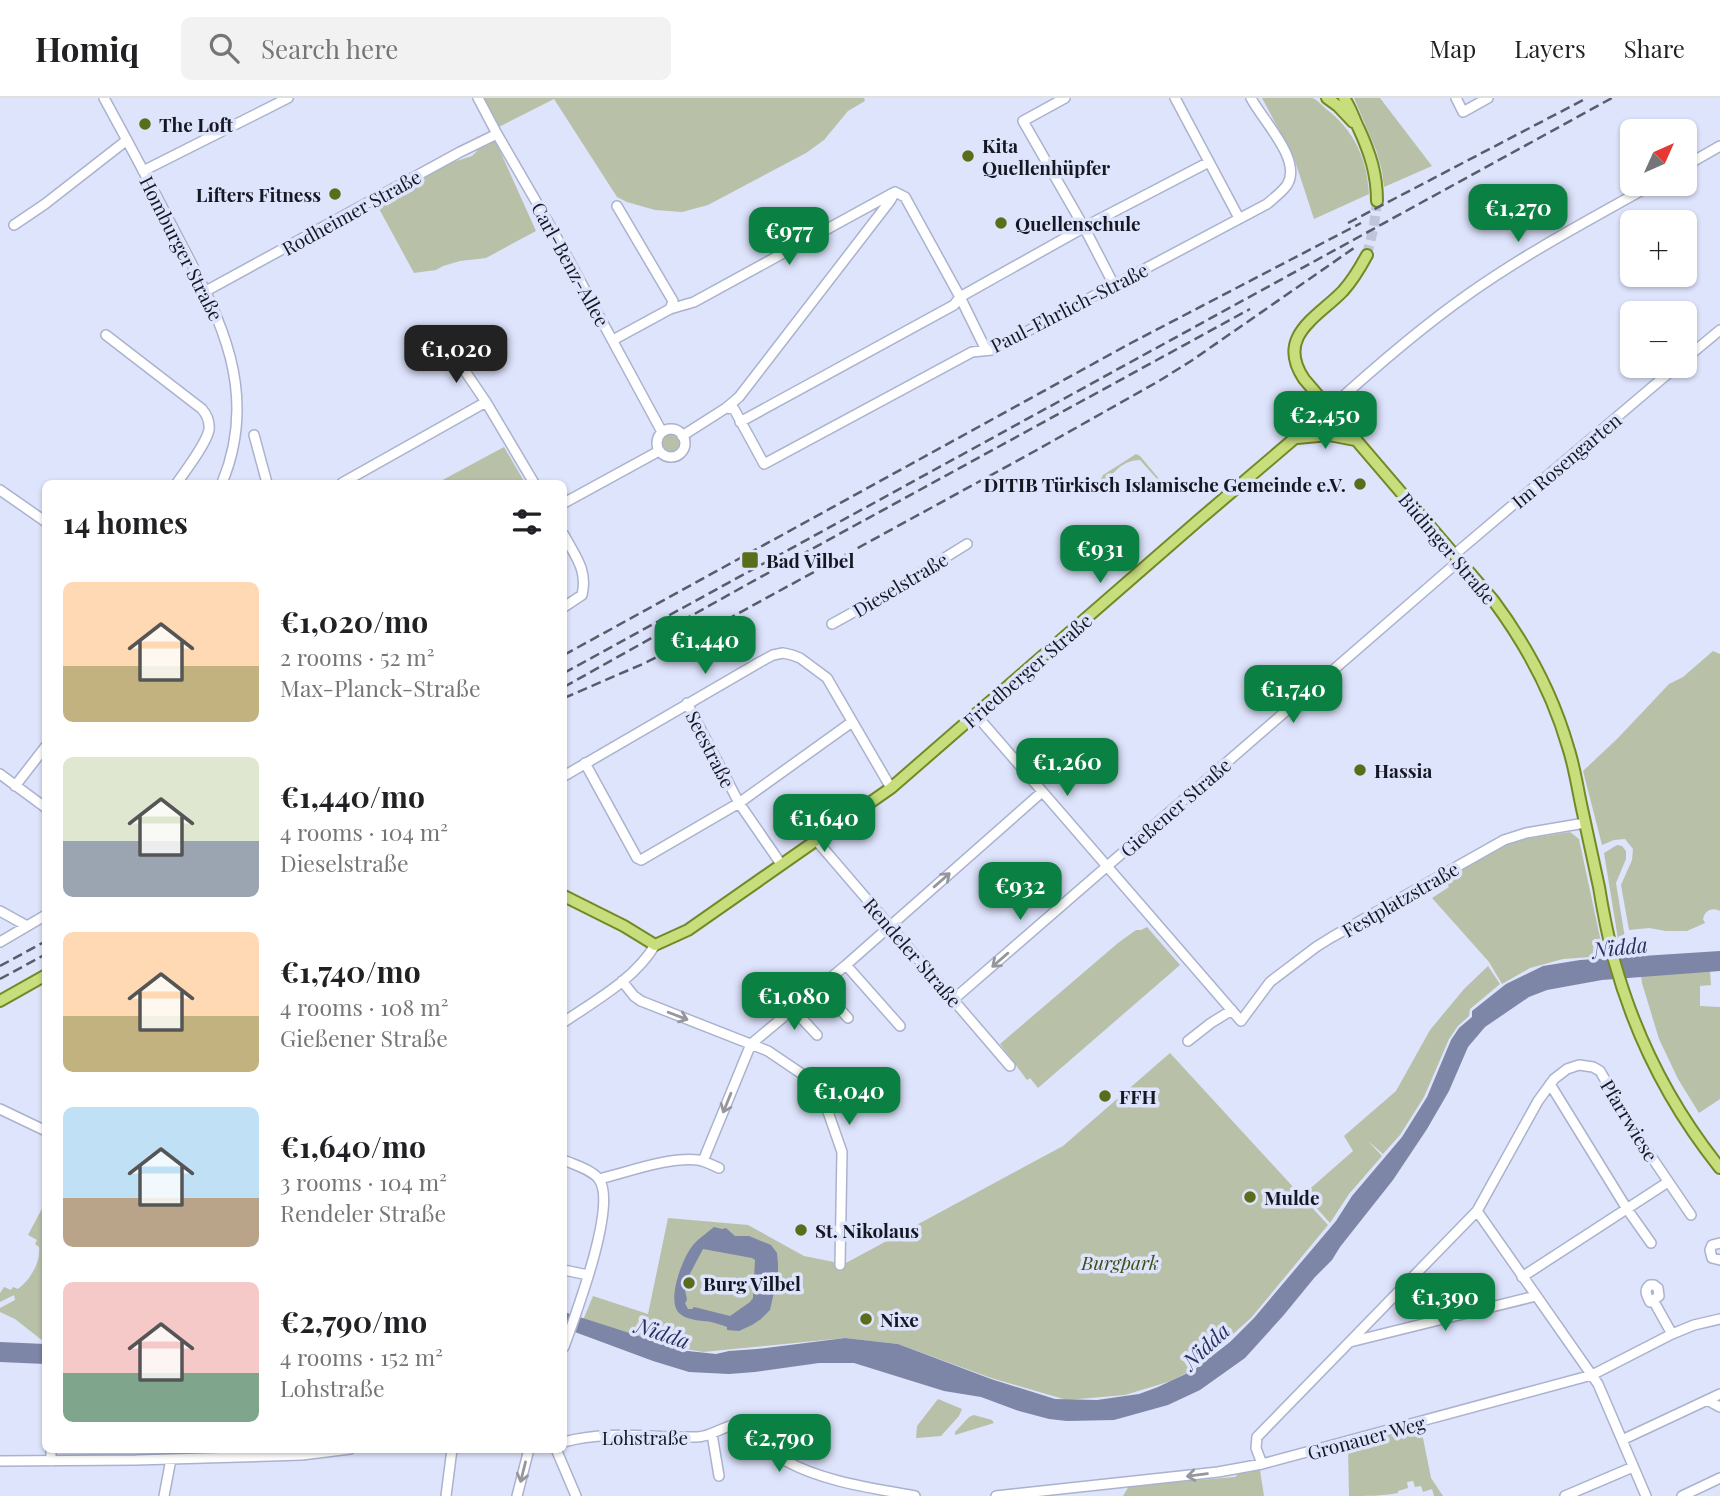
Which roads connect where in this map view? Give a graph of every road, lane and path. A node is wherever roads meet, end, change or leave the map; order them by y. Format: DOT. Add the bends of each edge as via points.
graph roads {
  1 [pos="104,98"];
  2 [pos="288,98"];
  3 [pos="478,98"];
  4 [pos="1065,98"];
  5 [pos="1175,98"];
  6 [pos="1251,98"];
  7 [pos="1327,98"];
  8 [pos="1344,98"];
  9 [pos="1456,98"];
  10 [pos="1488,98"];
  11 [pos="1357,127"];
  12 [pos="497,134"];
  13 [pos="127,140"];
  14 [pos="1720,146"];
  15 [pos="1698,159"];
  16 [pos="1209,162"];
  17 [pos="143,171"];
  18 [pos="895,192"];
  19 [pos="1632,196"];
  20 [pos="1377,201"];
  21 [pos="617,206"];
  22 [pos="1239,218"];
  23 [pos="14,225"];
  24 [pos="1085,229"];
  25 [pos="1367,255"];
  26 [pos="1114,285"];
  27 [pos="206,291"];
  28 [pos="960,297"];
  29 [pos="672,305"];
  30 [pos="1720,330"];
  31 [pos="106,335"];
  32 [pos="613,340"];
  33 [pos="1697,349"];
  34 [pos="986,350"];
  35 [pos="452,352"];
  36 [pos="1663,378"];
  37 [pos="486,402"];
  38 [pos="726,408"];
  39 [pos="1329,409"];
  40 [pos="740,422"];
  41 [pos="662,432"];
  42 [pos="254,435"];
  43 [pos="682,436"];
  44 [pos="1297,438"];
  45 [pos="1355,440"];
  46 [pos="659,451"];
  47 [pos="179,480"];
  48 [pos="223,480"];
  49 [pos="266,480"];
  50 [pos="347,480"];
  51 [pos="532,480"];
  52 [pos="0,490"];
  53 [pos="567,501"];
  54 [pos="42,519"];
  55 [pos="567,540"];
  56 [pos="967,544"];
  57 [pos="1457,557"];
  58 [pos="567,605"];
  59 [pos="832,624"];
  60 [pos="687,704"];
  61 [pos="976,715"];
  62 [pos="852,722"];
  63 [pos="42,751"];
  64 [pos="585,763"];
  65 [pos="0,774"];
  66 [pos="567,774"];
  67 [pos="15,786"];
  68 [pos="891,788"];
  69 [pos="1042,792"];
  70 [pos="738,803"];
  71 [pos="42,805"];
  72 [pos="1585,824"];
  73 [pos="816,840"];
  74 [pos="781,864"];
  75 [pos="1107,867"];
  76 [pos="567,898"];
  77 [pos="0,911"];
  78 [pos="42,917"];
  79 [pos="891,925"];
  80 [pos="27,926"];
  81 [pos="0,942"];
  82 [pos="655,945"];
  83 [pos="846,965"];
  84 [pos="42,977"];
  85 [pos="622,981"];
  86 [pos="820,987"];
  87 [pos="954,999"];
  88 [pos="0,1001"];
  89 [pos="793,1009"];
  90 [pos="1231,1010"];
  91 [pos="848,1018"];
  92 [pos="567,1020"];
  93 [pos="900,1026"];
  94 [pos="817,1035"];
  95 [pos="1188,1041"];
  96 [pos="751,1044"];
  97 [pos="1010,1066"];
  98 [pos="1550,1084"];
  99 [pos="0,1109"];
  100 [pos="42,1129"];
  101 [pos="567,1161"];
  102 [pos="704,1161"];
  103 [pos="719,1168"];
  104 [pos="1720,1168"];
  105 [pos="599,1179"];
  106 [pos="1668,1182"];
  107 [pos="1627,1209"];
  108 [pos="1477,1211"];
  109 [pos="1691,1215"];
  110 [pos="1651,1243"];
  111 [pos="1720,1243"];
  112 [pos="1719,1263"];
  113 [pos="840,1265"];
  114 [pos="567,1271"];
  115 [pos="588,1275"];
  116 [pos="1522,1276"];
  117 [pos="1536,1296"];
  118 [pos="1653,1300"];
  119 [pos="1720,1319"];
  120 [pos="1672,1334"];
  121 [pos="567,1336"];
  122 [pos="1348,1342"];
  123 [pos="1592,1375"];
  124 [pos="1720,1394"];
  125 [pos="1707,1400"];
  126 [pos="1720,1407"];
  127 [pos="712,1434"];
  128 [pos="1622,1440"];
  129 [pos="567,1441"];
  130 [pos="51,1453"];
  131 [pos="247,1453"];
  132 [pos="451,1453"];
  133 [pos="528,1453"];
  134 [pos="558,1453"];
  135 [pos="192,1454"];
  136 [pos="171,1459"];
  137 [pos="0,1461"];
  138 [pos="51,1461"];
  139 [pos="1262,1464"];
  140 [pos="1633,1467"];
  141 [pos="719,1476"];
  142 [pos="1720,1478"];
  143 [pos="1709,1483"];
  144 [pos="1720,1489"];
  145 [pos="164,1496"];
  146 [pos="446,1496"];
  147 [pos="517,1496"];
  148 [pos="576,1496"];
  149 [pos="915,1496"];
  150 [pos="996,1496"];
  151 [pos="1565,1496"];
  152 [pos="1646,1496"];
  153 [pos="1682,1496"];
  1 -- 13 [label="street, Homburger Straße"];
  2 -- 17 [label="street"];
  3 -- 12 [label="street, Carl-Benz-Allee"];
  4 -- 24 [label="street" via="1023,121"];
  5 -- 16 [label="street"];
  6 -- 22 [label="street, Paul-Ehrlich-Straße" via="1292,166 1288,183 1277,195"];
  7 -- 11 [label="main road"];
  8 -- 11 [label="main road"];
  9 -- 10 [label="street" via="1463,112"];
  11 -- 20 [label="main road" via="1373,164"];
  12 -- 27 [label="street, Rodheimer Straße"];
  12 -- 32 [label="street, Carl-Benz-Allee"];
  13 -- 17 [label="street, Homburger Straße"];
  13 -- 23 [label="street"];
  14 -- 15 [label="street"];
  16 -- 22 [label="street"];
  16 -- 24 [label="street"];
  17 -- 27 [label="street, Homburger Straße"];
  18 -- 28 [label="street" via="905,197"];
  18 -- 29 [label="street" via="694,302"];
  18 -- 38 [label="street" via="757,375"];
  19 -- 39 [label="street, Friedberger Straße" via="1472,292 1415,334"];
  21 -- 29 [label="street"];
  22 -- 26 [label="street, Paul-Ehrlich-Straße"];
  24 -- 26 [label="street"];
  24 -- 28 [label="street"];
  25 -- 39 [label="main road, Büdinger Straße" via="1344,290 1306,324 1297,341 1298,369"];
  26 -- 34 [label="street, Paul-Ehrlich-Straße"];
  27 -- 48 [label="street, Homburger Straße" via="226,341 238,403 233,453"];
  28 -- 34 [label="street"];
  28 -- 40 [label="street" via="954,305"];
  29 -- 32 [label="street"];
  30 -- 33 [label="street"];
  31 -- 47 [label="street" via="206,414 208,434"];
  32 -- 41 [label="street, Carl-Benz-Allee"];
  34 -- 40 [label="street, Paul-Ehrlich-Straße" via="972,352 764,464"];
  35 -- 37 [label="street"];
  36 -- 57 [label="street, Im Rosengarten"];
  37 -- 50 [label="street"];
  37 -- 51 [label="street"];
  38 -- 40 [label="street, Paul-Ehrlich-Straße" via="734,409"];
  38 -- 43 [label="street"];
  39 -- 44 [label="main road, Friedberger Straße"];
  39 -- 45 [label="main road, Büdinger Straße"];
  41 -- 43 [label="street" via="673,429"];
  41 -- 46 [label="street" via="656,443"];
  42 -- 49 [label="street"];
  43 -- 46 [label="street" via="684,447 677,456"];
  44 -- 45 [label="main road" via="1329,435"];
  44 -- 61 [label="main road, Friedberger Straße"];
  45 -- 57 [label="main road, Büdinger Straße"];
  46 -- 53 [label="street"];
  52 -- 54 [label="street"];
  55 -- 58 [label="street" via="582,568 585,586 582,595"];
  56 -- 59 [label="street, Dieselstraße"];
  57 -- 72 [label="main road, Büdinger Straße" via="1503,614 1552,704 1572,761"];
  57 -- 75 [label="street, Gießener Straße"];
  60 -- 62 [label="street" via="783,653 800,658 827,678"];
  60 -- 64 [label="street"];
  60 -- 70 [label="street, Seestraße"];
  61 -- 68 [label="main road, Friedberger Straße"];
  61 -- 69 [label="street"];
  62 -- 68 [label="street"];
  62 -- 70 [label="street"];
  63 -- 67 [label="street"];
  64 -- 66 [label="street"];
  64 -- 70 [label="street" via="639,860"];
  65 -- 67 [label="street"];
  67 -- 71 [label="street"];
  68 -- 73 [label="main road, Friedberger Straße"];
  69 -- 75 [label="street"];
  79 -- 69 [label="street, one-way"];
  70 -- 74 [label="street, Seestraße"];
  72 -- 90 [label="street, Festplatzstraße" via="1520,834 1483,851 1316,947 1270,982 1241,1021"];
  72 -- 104 [label="main road, Büdinger Straße" via="1607,933 1626,998 1664,1084"];
  73 -- 74 [label="main road, Friedberger Straße"];
  73 -- 79 [label="street, Rendeler Straße"];
  74 -- 82 [label="main road, Friedberger Straße" via="688,930"];
  75 -- 87 [label="street, Gießener Straße, one-way"];
  75 -- 90 [label="street"];
  76 -- 82 [label="main road"];
  77 -- 80 [label="street"];
  78 -- 80 [label="street"];
  79 -- 83 [label="street"];
  79 -- 87 [label="street, Rendeler Straße"];
  80 -- 81 [label="street"];
  82 -- 85 [label="street, Friedberger Straße"];
  83 -- 86 [label="street"];
  83 -- 93 [label="street"];
  84 -- 88 [label="main road"];
  85 -- 92 [label="street, Friedberger Straße"];
  85 -- 96 [label="street, one-way" via="641,1001"];
  86 -- 89 [label="street"];
  86 -- 91 [label="street"];
  87 -- 97 [label="street, Rendeler Straße"];
  89 -- 94 [label="street"];
  89 -- 96 [label="street"];
  90 -- 95 [label="street"];
  96 -- 102 [label="street, one-way"];
  96 -- 113 [label="street" via="802,1074 827,1110 842,1157"];
  98 -- 106 [label="street, Pfarrwiese" via="1570,1067 1597,1068"];
  98 -- 107 [label="street"];
  98 -- 108 [label="street, Pfarrwiese"];
  99 -- 100 [label="street"];
  101 -- 105 [label="street"];
  102 -- 103 [label="street"];
  102 -- 105 [label="street" via="657,1164"];
  105 -- 115 [label="street" via="602,1221"];
  106 -- 107 [label="street, Pfarrwiese"];
  106 -- 109 [label="street, Pfarrwiese"];
  107 -- 110 [label="street"];
  107 -- 116 [label="street, Pfarrwiese"];
  108 -- 116 [label="street"];
  108 -- 122 [label="street, Pfarrwiese"];
  111 -- 112 [label="street" via="1710,1250"];
  114 -- 115 [label="street"];
  115 -- 121 [label="street"];
  116 -- 117 [label="street"];
  117 -- 122 [label="street"];
  117 -- 123 [label="street"];
  118 -- 120 [label="street"];
  119 -- 120 [label="street, Gronauer Weg"];
  120 -- 123 [label="street, Gronauer Weg"];
  122 -- 139 [label="street, Pfarrwiese" via="1257,1437"];
  123 -- 128 [label="street"];
  123 -- 139 [label="street, Gronauer Weg"];
  124 -- 125 [label="street"];
  125 -- 126 [label="street"];
  125 -- 128 [label="street"];
  127 -- 129 [label="street, Lohstraße"];
  127 -- 141 [label="street"];
  127 -- 149 [label="street, Lohstraße" via="747,1424 787,1461 832,1479"];
  128 -- 140 [label="street"];
  130 -- 138 [label="street"];
  131 -- 135 [label="street"];
  132 -- 146 [label="street"];
  133 -- 147 [label="street, one-way"];
  134 -- 148 [label="street"];
  135 -- 136 [label="street"];
  136 -- 138 [label="street"];
  136 -- 145 [label="street"];
  137 -- 138 [label="street"];
  139 -- 150 [label="street, Gronauer Weg, one-way"];
  140 -- 151 [label="street"];
  140 -- 152 [label="street"];
  142 -- 143 [label="street"];
  143 -- 144 [label="street"];
  143 -- 153 [label="street"];
}
